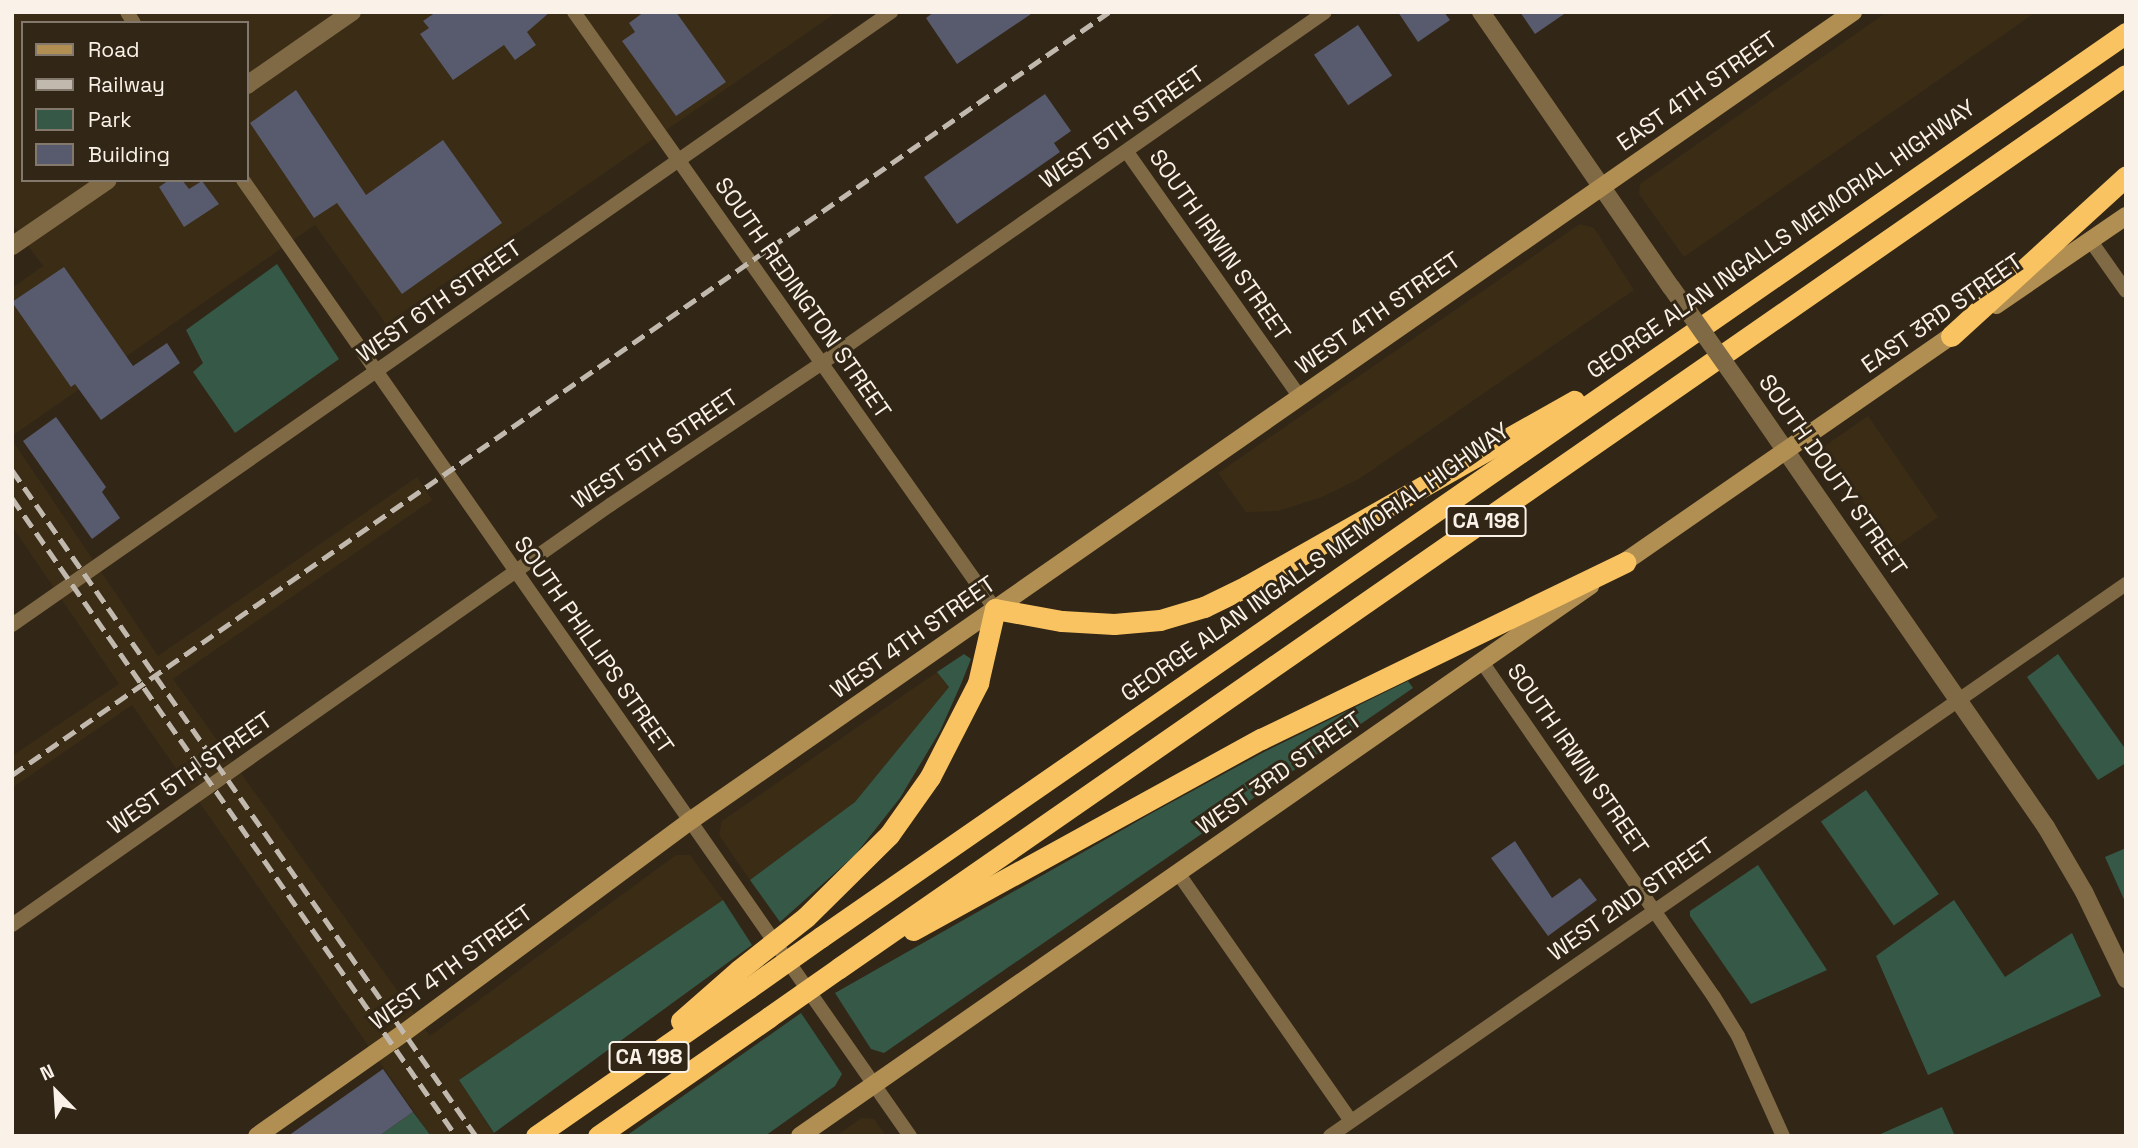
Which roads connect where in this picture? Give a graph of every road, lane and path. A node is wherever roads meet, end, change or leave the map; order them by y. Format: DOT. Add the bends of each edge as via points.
graph roads {
  1 [pos="352,12"];
  2 [pos="574,12"];
  3 [pos="891,12"];
  4 [pos="1325,12"];
  5 [pos="1481,12"];
  6 [pos="1853,12"];
  7 [pos="2126,33"];
  8 [pos="2126,75"];
  9 [pos="248,84"];
  10 [pos="1127,152"];
  11 [pos="678,161"];
  12 [pos="2126,176"];
  13 [pos="105,182"];
  14 [pos="244,182"];
  15 [pos="1603,187"];
  16 [pos="2126,216"];
  17 [pos="2090,240"];
  18 [pos="12,246"];
  19 [pos="2126,291"];
  20 [pos="1951,335"];
  21 [pos="822,363"];
  22 [pos="1643,366"];
  23 [pos="377,372"];
  24 [pos="1300,397"];
  25 [pos="1786,450"];
  26 [pos="1625,562"];
  27 [pos="516,573"];
  28 [pos="2126,584"];
  29 [pos="995,609"];
  30 [pos="12,625"];
  31 [pos="1482,662"];
  32 [pos="1959,701"];
  33 [pos="690,821"];
  34 [pos="1178,873"];
  35 [pos="1655,910"];
  36 [pos="12,925"];
  37 [pos="842,966"];
  38 [pos="745,979"];
  39 [pos="2126,979"];
  40 [pos="874,1084"];
  41 [pos="1351,1121"];
  42 [pos="542,1131"];
  43 [pos="257,1136"];
  44 [pos="598,1136"];
  45 [pos="800,1136"];
  46 [pos="910,1136"];
  47 [pos="1330,1136"];
  48 [pos="1783,1136"];
  1 -- 9 [label="street"];
  2 -- 11 [label="street, SOUTH REDINGTON STREET"];
  3 -- 11 [label="street, WEST 6TH STREET"];
  4 -- 10 [label="street, WEST 5TH STREET"];
  5 -- 15 [label="street, SOUTH DOUTY STREET"];
  6 -- 15 [label="main road, EAST 4TH STREET"];
  7 -- 22 [label="highway, GEORGE ALAN INGALLS MEMORIAL HIGHWAY / CA 198"];
  8 -- 37 [label="highway, CA 198"];
  10 -- 21 [label="street, WEST 5TH STREET"];
  10 -- 24 [label="street, SOUTH IRWIN STREET"];
  11 -- 21 [label="street, SOUTH REDINGTON STREET"];
  11 -- 23 [label="street, WEST 6TH STREET"];
  12 -- 20 [label="highway"];
  13 -- 18 [label="street"];
  14 -- 23 [label="street, SOUTH PHILLIPS STREET"];
  15 -- 24 [label="main road, WEST 4TH STREET"];
  15 -- 25 [label="street, SOUTH DOUTY STREET, bridge"];
  16 -- 17 [label="main road, EAST 3RD STREET"];
  17 -- 19 [label="street"];
  17 -- 20 [label="main road, EAST 3RD STREET"];
  20 -- 25 [label="main road, EAST 3RD STREET"];
  21 -- 27 [label="street, WEST 5TH STREET"];
  21 -- 29 [label="street, SOUTH REDINGTON STREET"];
  22 -- 29 [label="highway" via="1553,411 1204,607 1160,620 1114,624 1062,621"];
  22 -- 38 [label="highway, GEORGE ALAN INGALLS MEMORIAL HIGHWAY / CA 198, bridge" via="821,937"];
  23 -- 27 [label="street, SOUTH PHILLIPS STREET"];
  23 -- 30 [label="street, WEST 6TH STREET"];
  24 -- 29 [label="main road, WEST 4TH STREET"];
  25 -- 26 [label="main road, WEST 3RD STREET"];
  25 -- 32 [label="street, SOUTH DOUTY STREET"];
  26 -- 31 [label="main road, WEST 3RD STREET"];
  26 -- 37 [label="highway" via="1261,739"];
  27 -- 33 [label="street, SOUTH PHILLIPS STREET"];
  27 -- 36 [label="street, WEST 5TH STREET"];
  28 -- 32 [label="street, WEST 2ND STREET"];
  29 -- 33 [label="main road, WEST 4TH STREET"];
  29 -- 38 [label="highway, bridge" via="978,683 930,777 889,835"];
  31 -- 34 [label="main road, WEST 3RD STREET"];
  31 -- 35 [label="street, SOUTH IRWIN STREET"];
  32 -- 35 [label="street, WEST 2ND STREET"];
  32 -- 39 [label="street, SOUTH DOUTY STREET" via="2058,846"];
  33 -- 40 [label="street, SOUTH PHILLIPS STREET"];
  33 -- 43 [label="main road, WEST 4TH STREET"];
  34 -- 40 [label="main road, WEST 3RD STREET"];
  34 -- 41 [label="street"];
  35 -- 41 [label="street, WEST 2ND STREET"];
  35 -- 48 [label="street, SOUTH IRWIN STREET" via="1738,1036"];
  37 -- 44 [label="highway, CA 198, bridge"];
  38 -- 42 [label="highway, GEORGE ALAN INGALLS MEMORIAL HIGHWAY / CA 198"];
  40 -- 45 [label="main road, WEST 3RD STREET"];
  40 -- 46 [label="street, SOUTH PHILLIPS STREET"];
  41 -- 47 [label="street, WEST 2ND STREET"];
}
